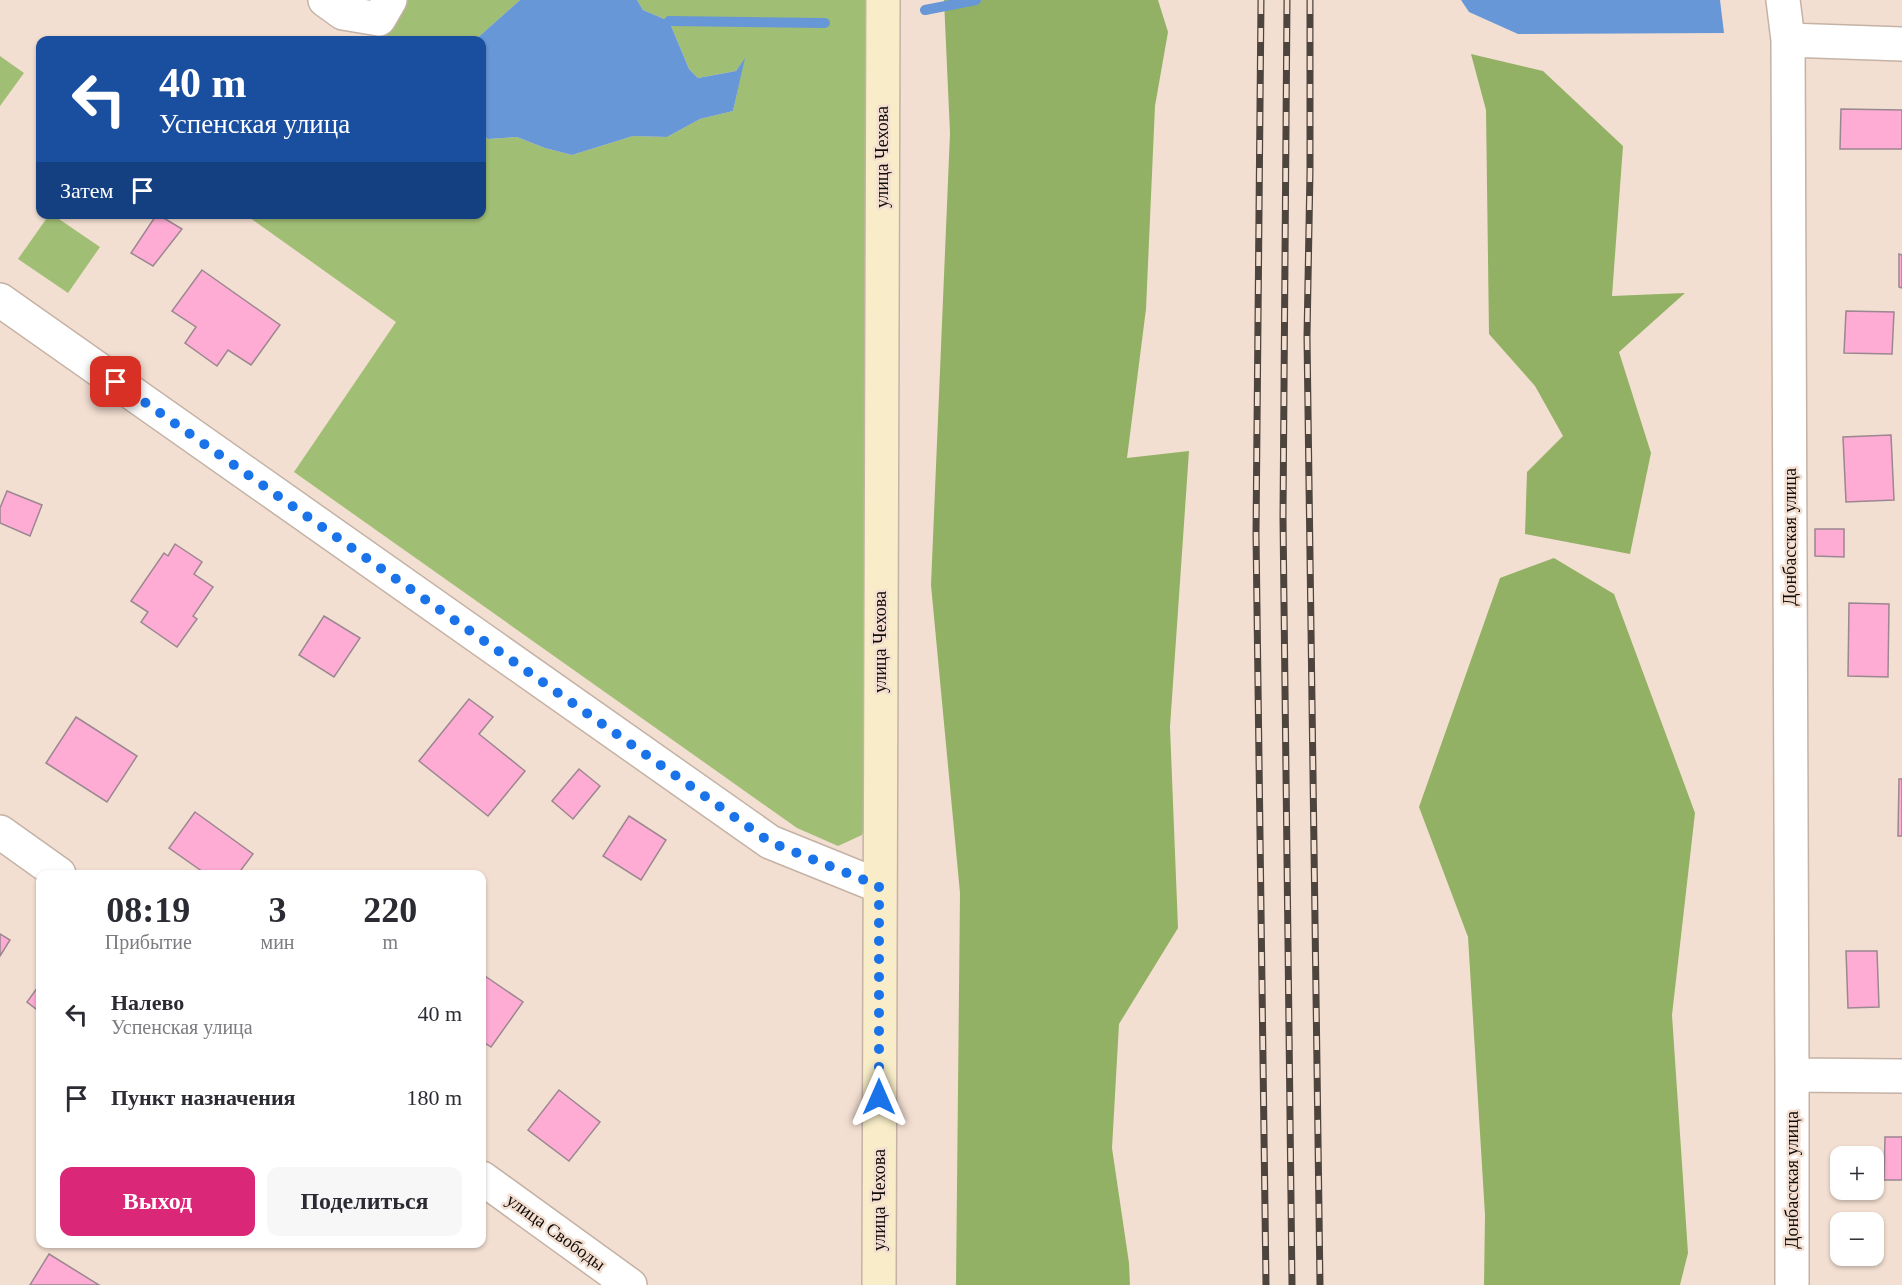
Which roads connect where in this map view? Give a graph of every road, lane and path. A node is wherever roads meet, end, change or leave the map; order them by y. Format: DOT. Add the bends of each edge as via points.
graph roads {
  1 [pos="325,0"];
  2 [pos="390,0"];
  3 [pos="883,0"];
  4 [pos="1783,0"];
  5 [pos="1788,40"];
  6 [pos="1902,44"];
  7 [pos="0,300"];
  8 [pos="0,832"];
  9 [pos="53,870"];
  10 [pos="879,886"];
  11 [pos="1792,1075"];
  12 [pos="1902,1076"];
  13 [pos="486,1181"];
  14 [pos="630,1285"];
  15 [pos="879,1285"];
  16 [pos="1792,1285"];
  1 -- 2 [label="street" via="344,13 379,19"];
  3 -- 10 [label="street, улица Чехова"];
  4 -- 5 [label="street, Донбасская улица"];
  5 -- 6 [label="street"];
  5 -- 11 [label="street, Донбасская улица"];
  7 -- 10 [label="street" via="770,842"];
  8 -- 9 [label="street"];
  10 -- 15 [label="street, улица Чехова"];
  11 -- 12 [label="street"];
  11 -- 16 [label="street, Донбасская улица"];
  13 -- 14 [label="street, улица Свободы"];
}
